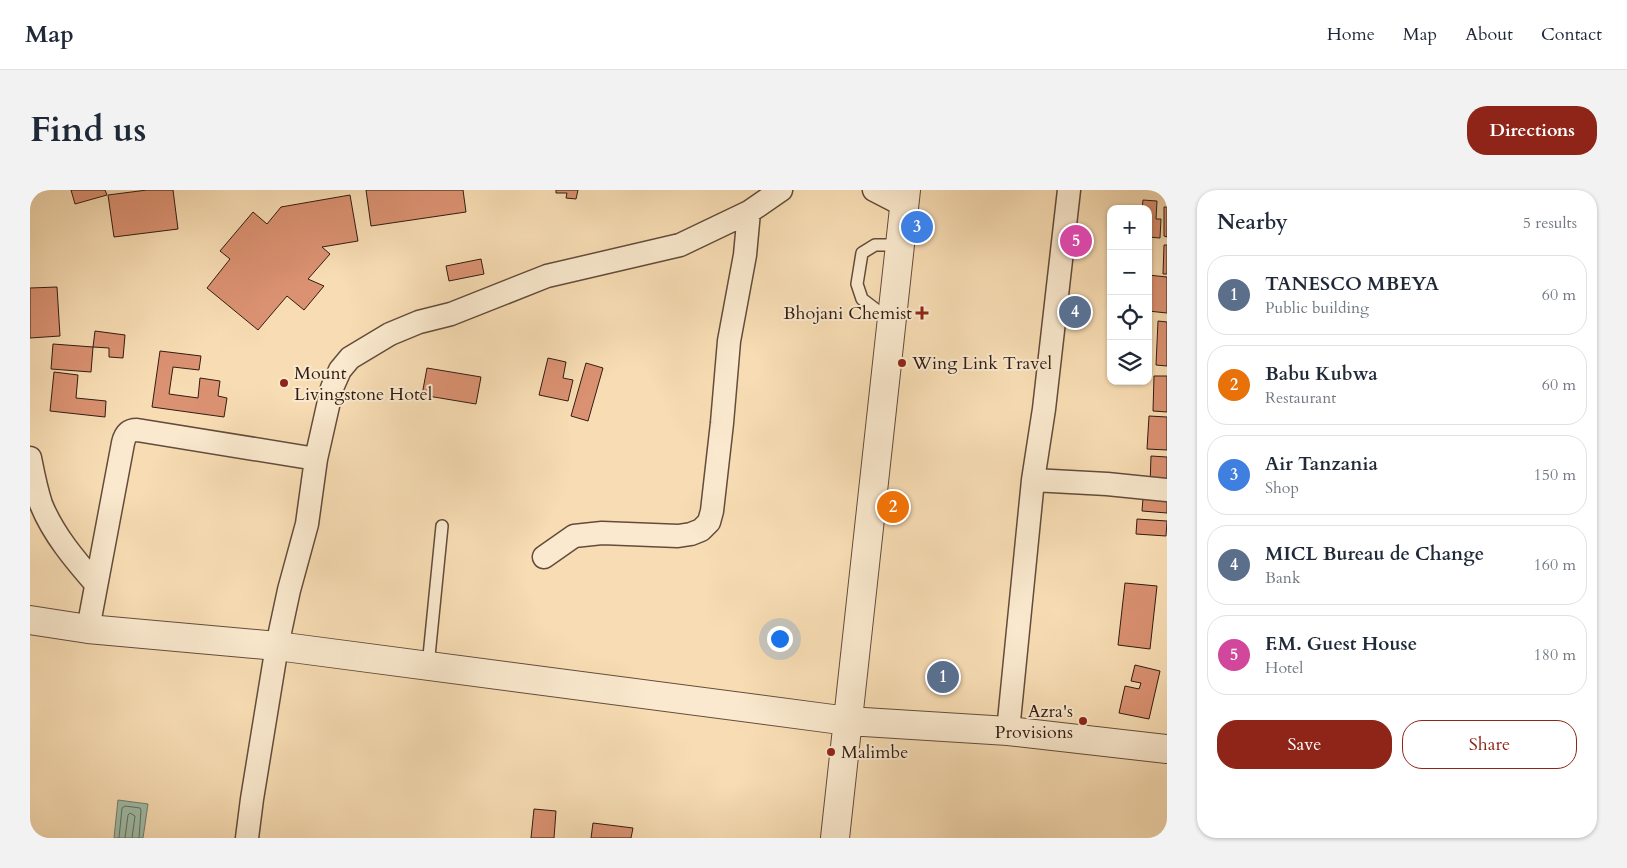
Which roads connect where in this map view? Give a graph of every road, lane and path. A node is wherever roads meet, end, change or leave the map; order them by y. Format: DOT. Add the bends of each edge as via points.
graph roads {
  1 [pos="781,190"];
  2 [pos="874,190"];
  3 [pos="1069,190"];
  4 [pos="905,198"];
  5 [pos="749,212"];
  6 [pos="899,245"];
  7 [pos="891,321"];
  8 [pos="30,458"];
  9 [pos="316,459"];
  10 [pos="1033,480"];
  11 [pos="1167,490"];
  12 [pos="442,526"];
  13 [pos="544,557"];
  14 [pos="96,584"];
  15 [pos="30,620"];
  16 [pos="88,629"];
  17 [pos="277,646"];
  18 [pos="428,666"];
  19 [pos="848,721"];
  20 [pos="1008,731"];
  21 [pos="1167,749"];
  22 [pos="247,838"];
  23 [pos="835,838"];
  1 -- 5 [label="street"];
  2 -- 4 [label="street"];
  3 -- 10 [label="street"];
  4 -- 6 [label="street"];
  5 -- 9 [label="street" via="680,245 547,276 390,334 350,358 340,370 332,388"];
  5 -- 13 [label="street" via="729,341 709,522 702,530 678,536 602,532 574,536"];
  6 -- 7 [label="street"];
  6 -- 7 [label="lane" via="875,245 862,253 857,284 862,299"];
  7 -- 19 [label="street"];
  8 -- 14 [label="street" via="41,503 49,519 79,566"];
  9 -- 14 [label="street" via="130,431 123,443"];
  9 -- 17 [label="street" via="307,524"];
  10 -- 11 [label="street"];
  10 -- 20 [label="street"];
  12 -- 18 [label="lane"];
  14 -- 16 [label="street"];
  15 -- 16 [label="street"];
  16 -- 17 [label="street"];
  17 -- 18 [label="street"];
  17 -- 22 [label="street"];
  18 -- 19 [label="street"];
  19 -- 20 [label="street"];
  19 -- 23 [label="street"];
  20 -- 21 [label="street"];
}
